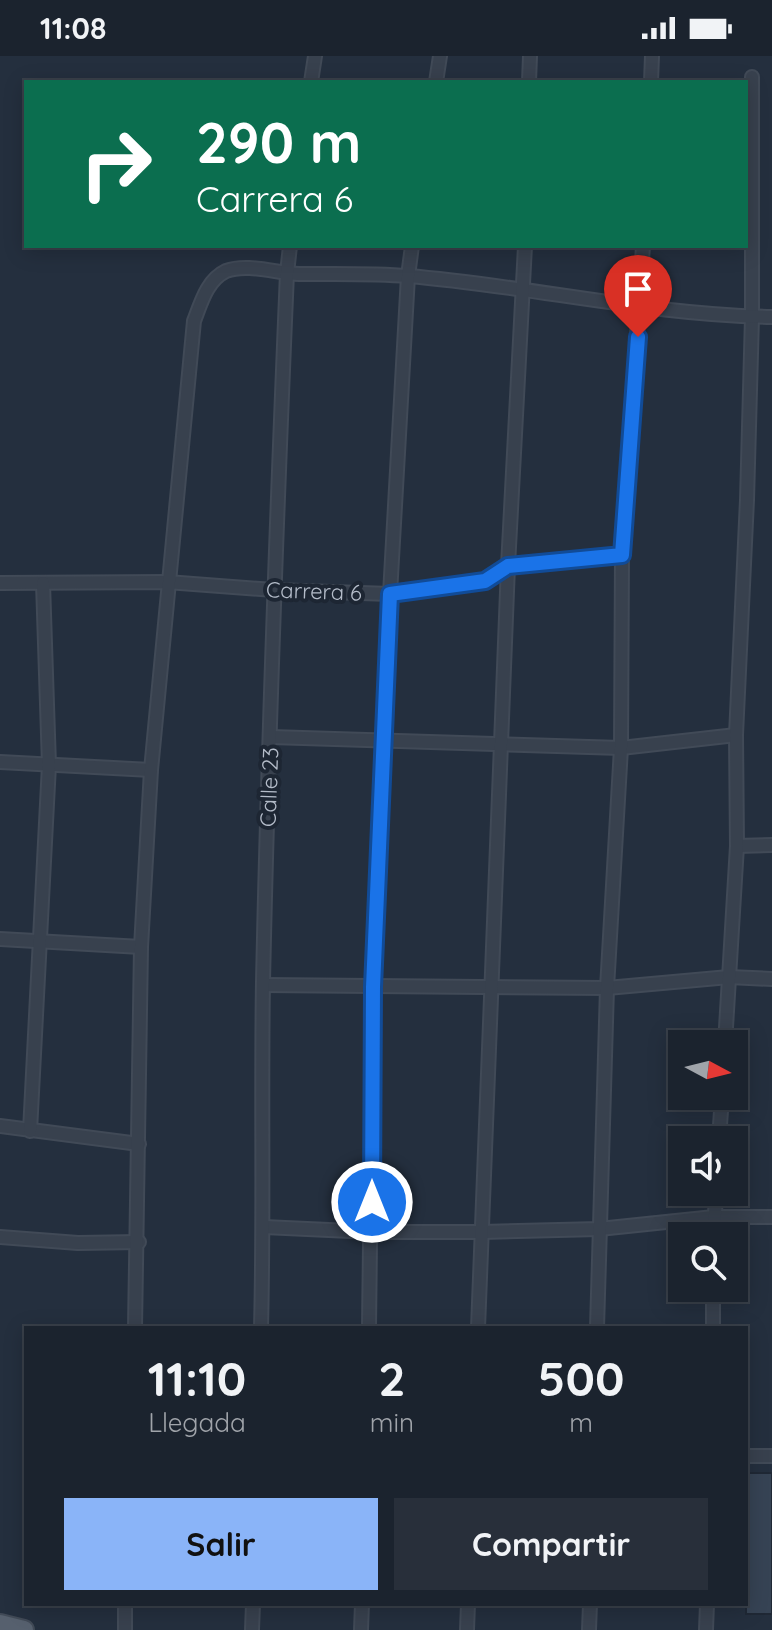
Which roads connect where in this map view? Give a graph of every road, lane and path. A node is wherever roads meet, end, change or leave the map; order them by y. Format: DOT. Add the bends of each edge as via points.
graph roads {
  1 [pos="315,56"];
  2 [pos="440,56"];
  3 [pos="530,56"];
  4 [pos="652,56"];
  5 [pos="752,77"];
  6 [pos="311,80"];
  7 [pos="436,80"];
  8 [pos="529,80"];
  9 [pos="651,80"];
  10 [pos="290,248"];
  11 [pos="412,248"];
  12 [pos="525,248"];
  13 [pos="643,248"];
  14 [pos="287,273"];
  15 [pos="408,276"];
  16 [pos="523,291"];
  17 [pos="640,305"];
  18 [pos="752,317"];
  19 [pos="772,317"];
  20 [pos="622,555"];
  21 [pos="508,566"];
  22 [pos="167,582"];
  23 [pos="0,583"];
  24 [pos="43,583"];
  25 [pos="274,590"];
  26 [pos="390,594"];
  27 [pos="736,735"];
  28 [pos="271,737"];
  29 [pos="385,741"];
  30 [pos="500,744"];
  31 [pos="621,748"];
  32 [pos="0,762"];
  33 [pos="49,765"];
  34 [pos="151,770"];
  35 [pos="772,845"];
  36 [pos="737,846"];
  37 [pos="0,939"];
  38 [pos="38,940"];
  39 [pos="141,947"];
  40 [pos="729,977"];
  41 [pos="772,979"];
  42 [pos="263,985"];
  43 [pos="373,987"];
  44 [pos="491,988"];
  45 [pos="607,988"];
  46 [pos="726,1030"];
  47 [pos="0,1126"];
  48 [pos="30,1131"];
  49 [pos="139,1144"];
  50 [pos="715,1206"];
  51 [pos="714,1217"];
  52 [pos="772,1217"];
  53 [pos="714,1222"];
  54 [pos="264,1227"];
  55 [pos="599,1229"];
  56 [pos="372,1232"];
  57 [pos="482,1232"];
  58 [pos="0,1237"];
  59 [pos="139,1242"];
  60 [pos="713,1302"];
  61 [pos="135,1326"];
  62 [pos="261,1326"];
  63 [pos="369,1326"];
  64 [pos="478,1326"];
  65 [pos="597,1326"];
  66 [pos="713,1326"];
  67 [pos="748,1456"];
  68 [pos="772,1456"];
  69 [pos="125,1606"];
  70 [pos="253,1606"];
  71 [pos="362,1606"];
  72 [pos="468,1606"];
  73 [pos="590,1606"];
  74 [pos="707,1606"];
  75 [pos="0,1624"];
  76 [pos="24,1630"];
  77 [pos="125,1630"];
  78 [pos="252,1630"];
  79 [pos="361,1630"];
  80 [pos="467,1630"];
  81 [pos="589,1630"];
  82 [pos="706,1630"];
  1 -- 6 [label="street"];
  2 -- 7 [label="street"];
  3 -- 8 [label="street"];
  4 -- 9 [label="street"];
  5 -- 18 [label="street"];
  10 -- 14 [label="street, Calle 23"];
  11 -- 15 [label="street"];
  12 -- 16 [label="street"];
  13 -- 17 [label="street"];
  14 -- 15 [label="street"];
  14 -- 22 [label="street" via="228,270 205,293 194,321"];
  14 -- 25 [label="street, Calle 23"];
  15 -- 16 [label="street"];
  15 -- 26 [label="street"];
  16 -- 17 [label="street"];
  16 -- 21 [label="street"];
  17 -- 18 [label="street"];
  17 -- 20 [label="street"];
  18 -- 19 [label="street"];
  18 -- 27 [label="street"];
  20 -- 21 [label="street, Carrera 6"];
  20 -- 31 [label="street"];
  21 -- 26 [label="street, Carrera 6" via="485,581"];
  21 -- 30 [label="street"];
  22 -- 24 [label="street, Carrera 6"];
  22 -- 25 [label="street, Carrera 6"];
  22 -- 34 [label="street"];
  23 -- 24 [label="street, Carrera 6"];
  24 -- 33 [label="street"];
  25 -- 26 [label="street, Carrera 6"];
  25 -- 28 [label="street, Calle 23"];
  26 -- 29 [label="street"];
  27 -- 31 [label="street"];
  27 -- 36 [label="street"];
  28 -- 29 [label="street"];
  28 -- 42 [label="street, Calle 23"];
  29 -- 30 [label="street"];
  29 -- 43 [label="street"];
  30 -- 31 [label="street"];
  30 -- 44 [label="street"];
  31 -- 45 [label="street"];
  32 -- 33 [label="street"];
  33 -- 34 [label="street"];
  33 -- 38 [label="street"];
  34 -- 39 [label="street"];
  35 -- 36 [label="street"];
  36 -- 40 [label="street"];
  37 -- 38 [label="street"];
  38 -- 39 [label="street"];
  38 -- 48 [label="street"];
  39 -- 49 [label="street"];
  40 -- 41 [label="street"];
  40 -- 45 [label="street"];
  40 -- 46 [label="street"];
  42 -- 43 [label="street"];
  42 -- 54 [label="street, Calle 23"];
  43 -- 44 [label="street"];
  43 -- 56 [label="street"];
  44 -- 45 [label="street"];
  44 -- 57 [label="street"];
  45 -- 55 [label="street"];
  47 -- 48 [label="street"];
  48 -- 49 [label="street"];
  49 -- 59 [label="street"];
  50 -- 51 [label="street"];
  51 -- 52 [label="street"];
  51 -- 53 [label="street"];
  51 -- 55 [label="street"];
  54 -- 56 [label="street"];
  54 -- 62 [label="street, Calle 23"];
  55 -- 57 [label="street"];
  55 -- 65 [label="street"];
  56 -- 57 [label="street"];
  56 -- 63 [label="street"];
  57 -- 64 [label="street"];
  58 -- 59 [label="street"];
  59 -- 61 [label="street"];
  60 -- 66 [label="street"];
  67 -- 68 [label="street"];
  69 -- 77 [label="street"];
  70 -- 78 [label="street"];
  71 -- 79 [label="street"];
  72 -- 80 [label="street"];
  73 -- 81 [label="street"];
  74 -- 82 [label="street"];
  75 -- 76 [label="main road"];
}
